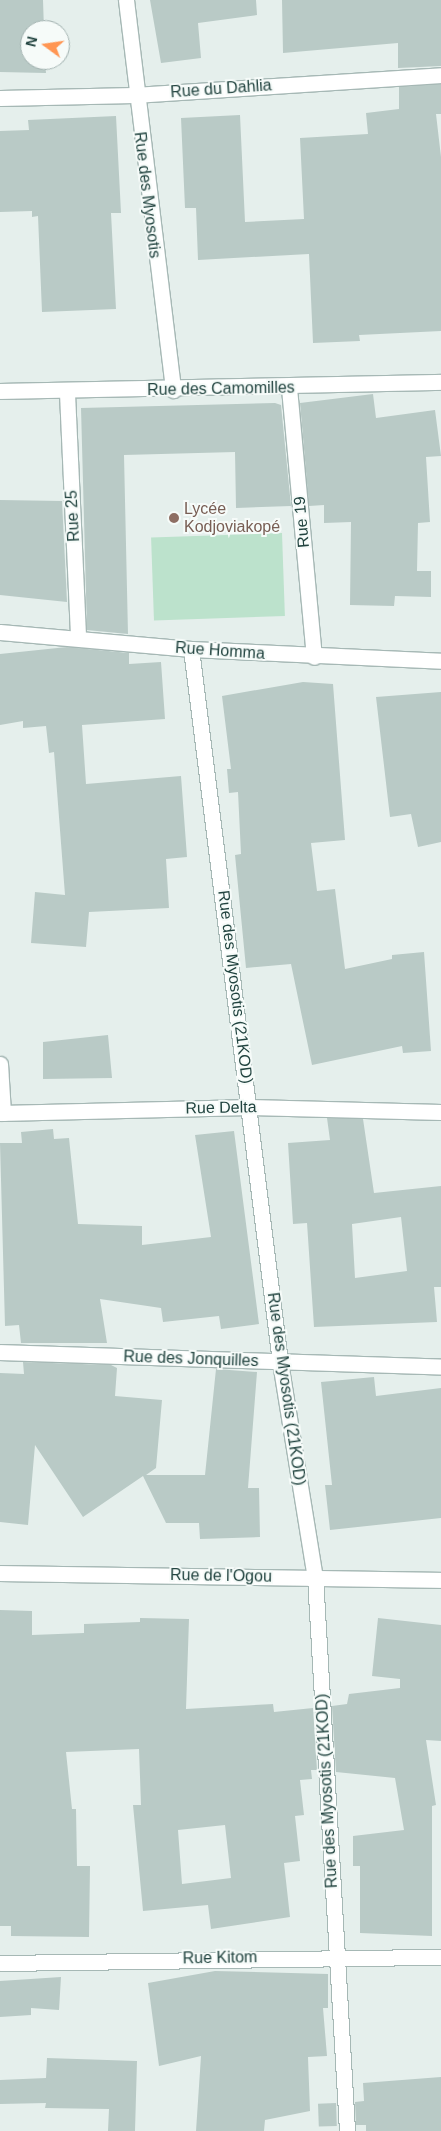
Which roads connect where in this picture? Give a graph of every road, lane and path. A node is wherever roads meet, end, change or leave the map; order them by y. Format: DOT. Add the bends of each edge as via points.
graph roads {
  1 [pos="126,0"];
  2 [pos="441,75"];
  3 [pos="134,95"];
  4 [pos="0,98"];
  5 [pos="441,382"];
  6 [pos="289,388"];
  7 [pos="173,390"];
  8 [pos="0,391"];
  9 [pos="67,393"];
  10 [pos="0,632"];
  11 [pos="78,638"];
  12 [pos="191,649"];
  13 [pos="314,657"];
  14 [pos="441,662"];
  15 [pos="0,1064"];
  16 [pos="250,1107"];
  17 [pos="441,1112"];
  18 [pos="1,1113"];
  19 [pos="0,1352"];
  20 [pos="280,1362"];
  21 [pos="441,1367"];
  22 [pos="0,1573"];
  23 [pos="315,1577"];
  24 [pos="441,1580"];
  25 [pos="336,1956"];
  26 [pos="441,1957"];
  27 [pos="0,1963"];
  28 [pos="347,2131"];
  1 -- 3 [label="street, Rue des Myosotis"];
  2 -- 3 [label="street, Rue du Dahlia"];
  3 -- 4 [label="street, Rue du Dahlia"];
  3 -- 7 [label="street, Rue des Myosotis"];
  5 -- 6 [label="street, Rue des Camomilles"];
  6 -- 7 [label="street, Rue des Camomilles"];
  6 -- 13 [label="street, Rue 19"];
  7 -- 9 [label="street, Rue des Camomilles"];
  8 -- 9 [label="street, Rue des Camomilles"];
  9 -- 11 [label="street, Rue 25"];
  10 -- 11 [label="street, Rue Homma"];
  11 -- 12 [label="street, Rue Homma"];
  12 -- 13 [label="street, Rue Homma"];
  12 -- 16 [label="street, Rue des Myosotis (21KOD)"];
  13 -- 14 [label="street, Rue Homma"];
  15 -- 18 [label="street"];
  16 -- 17 [label="street, Rue Delta"];
  16 -- 18 [label="street, Rue Delta"];
  16 -- 20 [label="street, Rue des Myosotis (21KOD)"];
  19 -- 20 [label="street, Rue des Jonquilles"];
  20 -- 21 [label="street, Rue des Jonquilles"];
  20 -- 23 [label="street, Rue des Myosotis (21KOD)"];
  22 -- 23 [label="street, Rue de l'Ogou"];
  23 -- 24 [label="street, Rue de l'Ogou"];
  23 -- 25 [label="street, Rue des Myosotis (21KOD)"];
  25 -- 26 [label="street, Rue Kitom"];
  25 -- 27 [label="street, Rue Kitom"];
  25 -- 28 [label="street, Rue des Myosotis (21KOD)"];
}
